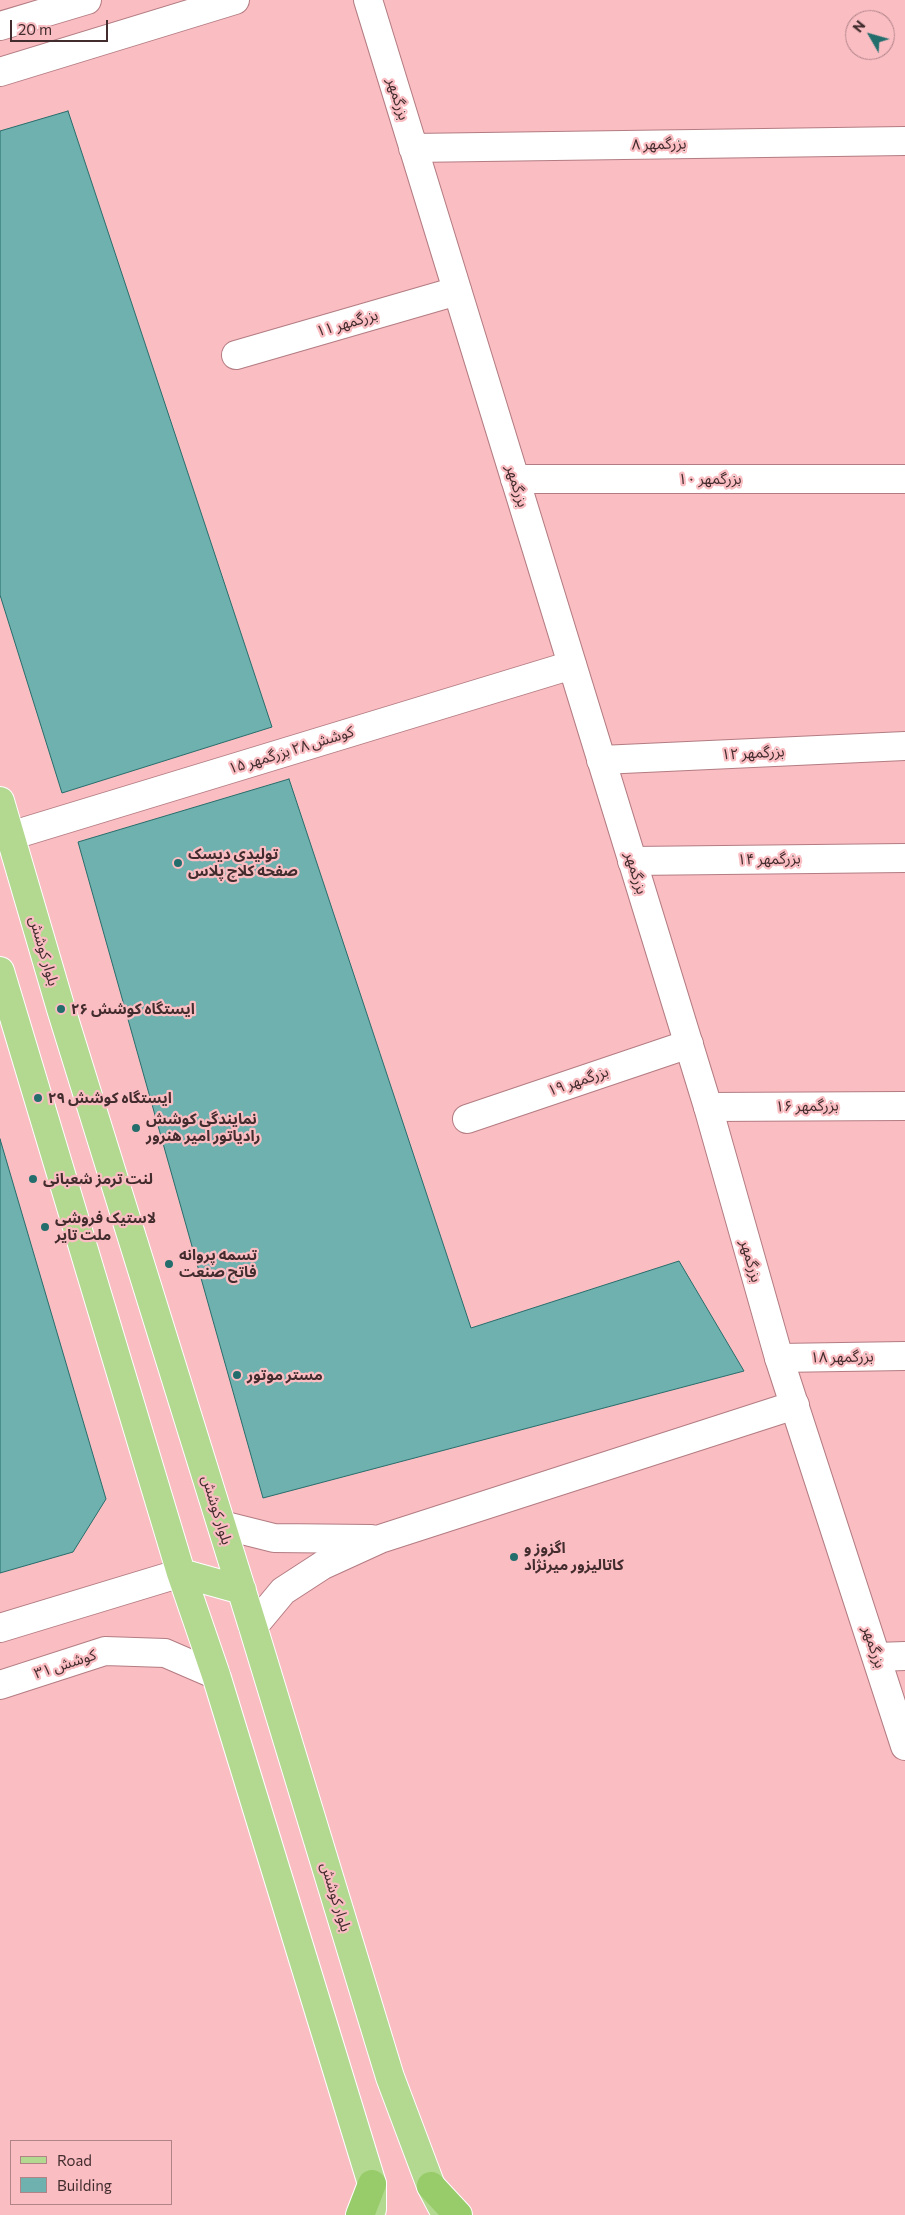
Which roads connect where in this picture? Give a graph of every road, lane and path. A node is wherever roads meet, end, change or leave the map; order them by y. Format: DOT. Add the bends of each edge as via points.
graph roads {
  1 [pos="87,0"];
  2 [pos="236,0"];
  3 [pos="368,0"];
  4 [pos="0,26"];
  5 [pos="0,72"];
  6 [pos="905,141"];
  7 [pos="413,148"];
  8 [pos="457,292"];
  9 [pos="236,355"];
  10 [pos="515,479"];
  11 [pos="905,479"];
  12 [pos="572,665"];
  13 [pos="905,746"];
  14 [pos="601,760"];
  15 [pos="0,801"];
  16 [pos="10,836"];
  17 [pos="905,858"];
  18 [pos="632,861"];
  19 [pos="0,971"];
  20 [pos="689,1044"];
  21 [pos="905,1106"];
  22 [pos="708,1107"];
  23 [pos="467,1119"];
  24 [pos="905,1356"];
  25 [pos="779,1358"];
  26 [pos="794,1405"];
  27 [pos="222,1525"];
  28 [pos="380,1539"];
  29 [pos="181,1573"];
  30 [pos="242,1590"];
  31 [pos="253,1627"];
  32 [pos="0,1628"];
  33 [pos="905,1656"];
  34 [pos="877,1657"];
  35 [pos="216,1675"];
  36 [pos="0,1685"];
  37 [pos="905,1746"];
  38 [pos="372,2184"];
  39 [pos="430,2186"];
  40 [pos="360,2215"];
  41 [pos="372,2215"];
  42 [pos="446,2215"];
  43 [pos="458,2215"];
  1 -- 4 [label="street"];
  2 -- 5 [label="street"];
  3 -- 7 [label="street, بزرگمهر"];
  6 -- 7 [label="street, بزرگمهر ۸"];
  7 -- 8 [label="street, بزرگمهر"];
  8 -- 9 [label="street, بزرگمهر ۱۱"];
  8 -- 10 [label="street, بزرگمهر"];
  10 -- 11 [label="street, بزرگمهر ۱۰"];
  10 -- 12 [label="street, بزرگمهر"];
  12 -- 14 [label="street, بزرگمهر"];
  12 -- 16 [label="street, کوشش ۲۸ بزرگمهر ۱۵"];
  13 -- 14 [label="street, بزرگمهر ۱۲"];
  14 -- 18 [label="street, بزرگمهر"];
  15 -- 16 [label="main road, بلوار کوشش"];
  16 -- 27 [label="main road, بلوار کوشش"];
  17 -- 18 [label="street, بزرگمهر ۱۴"];
  18 -- 20 [label="street, بزرگمهر"];
  19 -- 29 [label="main road"];
  20 -- 22 [label="street, بزرگمهر"];
  20 -- 23 [label="street, بزرگمهر ۱۹"];
  21 -- 22 [label="street, بزرگمهر ۱۶"];
  22 -- 25 [label="street, بزرگمهر"];
  24 -- 25 [label="street, بزرگمهر ۱۸"];
  25 -- 26 [label="street, بزرگمهر"];
  26 -- 28 [label="street"];
  26 -- 34 [label="street, بزرگمهر"];
  27 -- 28 [label="street" via="274,1538"];
  27 -- 30 [label="main road, بلوار کوشش"];
  28 -- 31 [label="street" via="323,1565 283,1591"];
  29 -- 30 [label="main road"];
  29 -- 32 [label="street"];
  29 -- 35 [label="main road"];
  30 -- 31 [label="main road, بلوار کوشش"];
  31 -- 39 [label="main road, بلوار کوشش" via="390,2077"];
  33 -- 34 [label="street"];
  34 -- 37 [label="street, بزرگمهر"];
  35 -- 36 [label="street, کوشش ۳۱" via="165,1653 105,1651"];
  35 -- 38 [label="main road"];
  38 -- 40 [label="highway"];
  38 -- 41 [label="main road"];
  39 -- 42 [label="main road, بلوار کوشش"];
  39 -- 43 [label="highway"];
}
